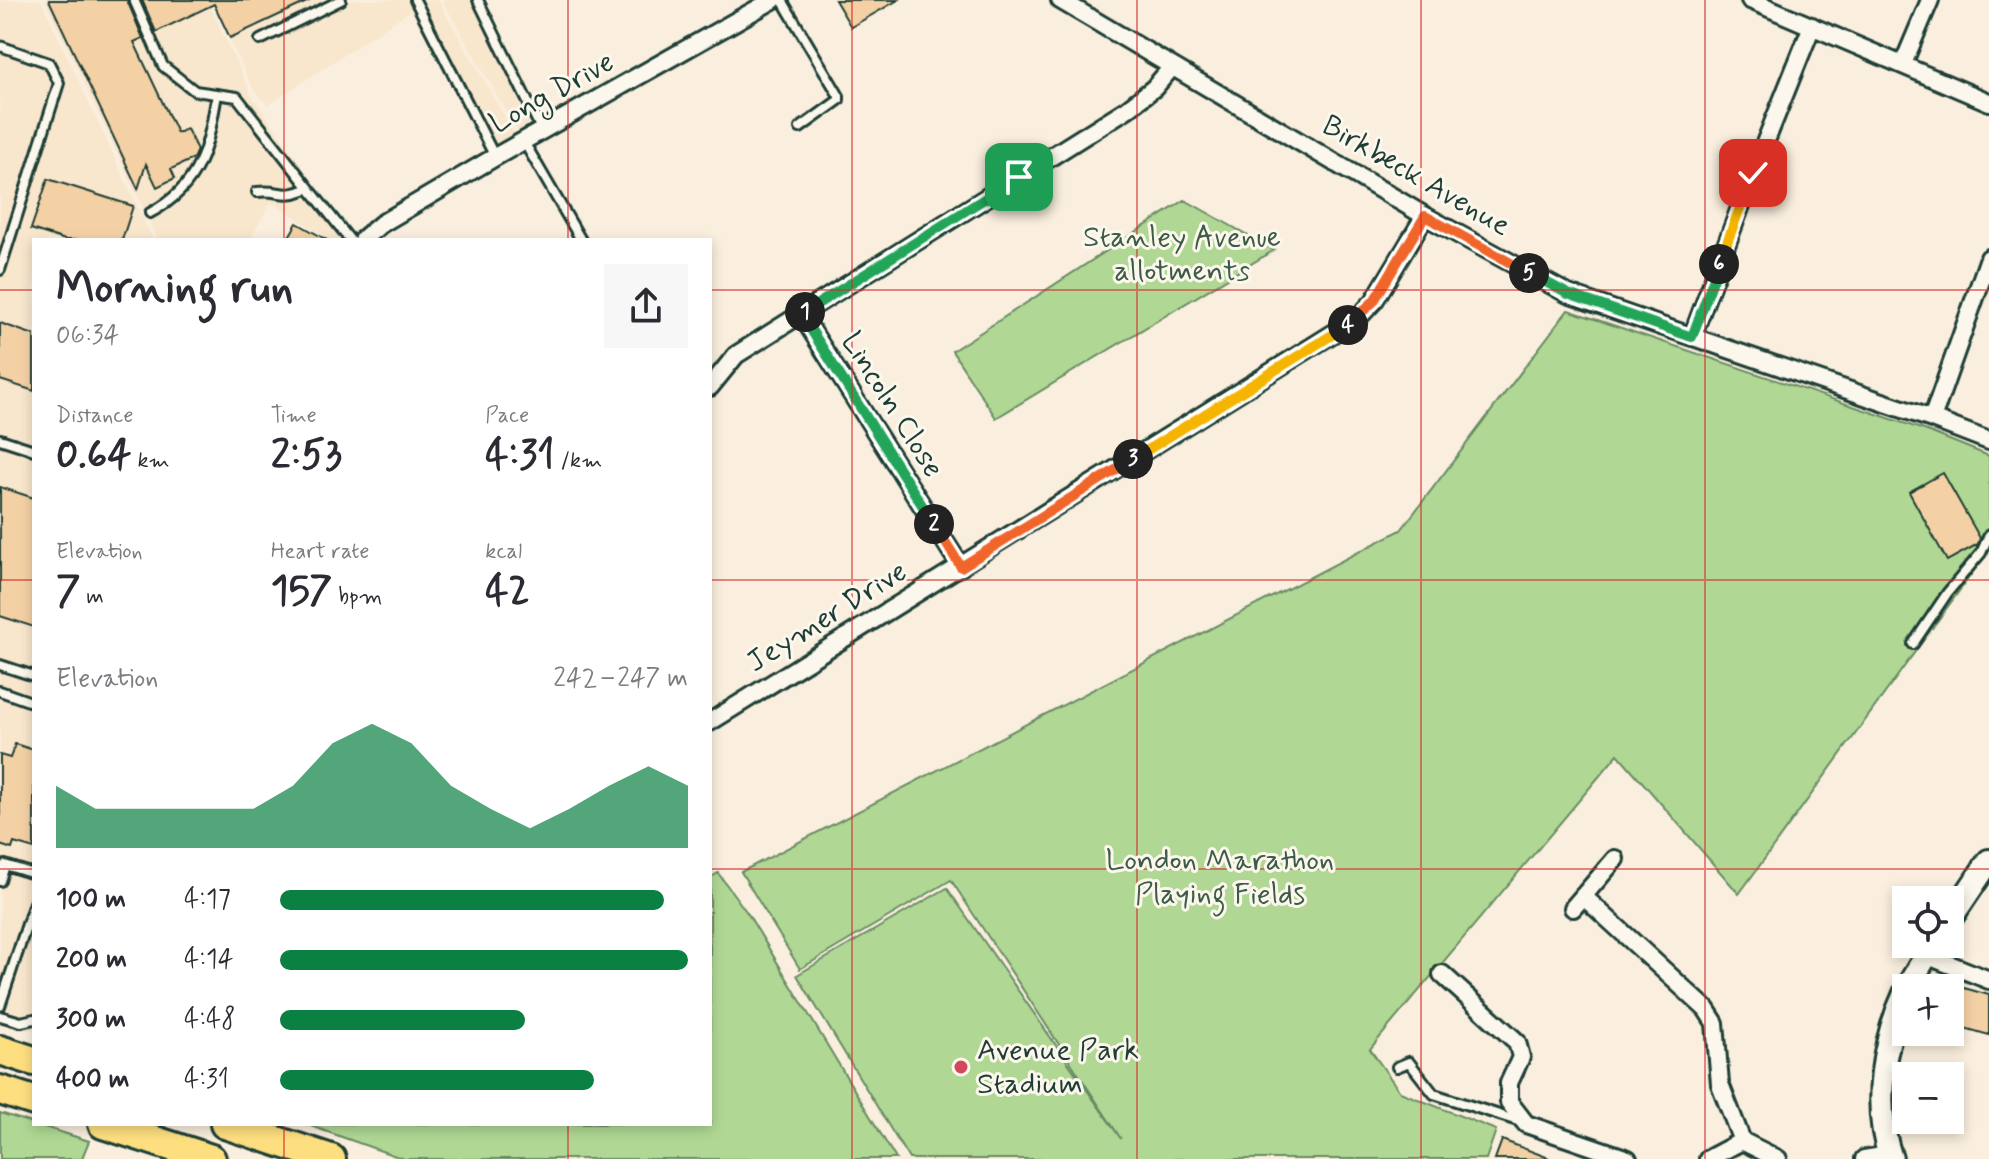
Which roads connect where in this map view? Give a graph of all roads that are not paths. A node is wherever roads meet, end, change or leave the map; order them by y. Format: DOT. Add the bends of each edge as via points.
graph roads {
  1 [pos="134,0"];
  2 [pos="341,0"];
  3 [pos="415,0"];
  4 [pos="478,0"];
  5 [pos="773,0"];
  6 [pos="782,0"];
  7 [pos="1060,0"];
  8 [pos="1750,0"];
  9 [pos="1930,0"];
  10 [pos="1812,26"];
  11 [pos="260,40"];
  12 [pos="0,46"];
  13 [pos="1903,64"];
  14 [pos="1172,67"];
  15 [pos="217,94"];
  16 [pos="1989,102"];
  17 [pos="800,128"];
  18 [pos="542,132"];
  19 [pos="524,142"];
  20 [pos="495,157"];
  21 [pos="309,188"];
  22 [pos="257,192"];
  23 [pos="150,213"];
  24 [pos="1425,216"];
  25 [pos="348,238"];
  26 [pos="364,238"];
  27 [pos="580,238"];
  28 [pos="1989,258"];
  29 [pos="0,270"];
  30 [pos="801,314"];
  31 [pos="1692,337"];
  32 [pos="712,385"];
  33 [pos="1932,419"];
  34 [pos="0,439"];
  35 [pos="1989,441"];
  36 [pos="32,449"];
  37 [pos="1989,535"];
  38 [pos="961,567"];
  39 [pos="1913,644"];
  40 [pos="0,665"];
  41 [pos="32,675"];
  42 [pos="0,691"];
  43 [pos="32,702"];
  44 [pos="712,721"];
  45 [pos="1615,859"];
  46 [pos="1989,861"];
  47 [pos="32,873"];
  48 [pos="0,881"];
  49 [pos="1964,898"];
  50 [pos="32,909"];
  51 [pos="1945,958"];
  52 [pos="1442,974"];
  53 [pos="1989,980"];
  54 [pos="0,1006"];
  55 [pos="0,1016"];
  56 [pos="32,1019"];
  57 [pos="1892,1028"];
  58 [pos="32,1045"];
  59 [pos="3,1051"];
  60 [pos="32,1060"];
  61 [pos="1397,1067"];
  62 [pos="0,1090"];
  63 [pos="32,1100"];
  64 [pos="1526,1124"];
  65 [pos="109,1126"];
  66 [pos="231,1126"];
  67 [pos="262,1126"];
  68 [pos="1742,1141"];
  69 [pos="1890,1157"];
  70 [pos="211,1159"];
  71 [pos="331,1159"];
  72 [pos="345,1159"];
  73 [pos="1628,1159"];
  74 [pos="1708,1159"];
  75 [pos="1778,1159"];
  76 [pos="1864,1159"];
  1 -- 15 [label="lane" via="163,66 195,91"];
  2 -- 11 [label="lane"];
  3 -- 20 [label="lane"];
  4 -- 18 [label="lane"];
  5 -- 18 [label="street, Long Drive"];
  6 -- 17 [label="lane" via="839,96"];
  7 -- 14 [label="street, Birkbeck Avenue"];
  8 -- 10 [label="street"];
  9 -- 13 [label="street"];
  10 -- 13 [label="street"];
  10 -- 31 [label="street"];
  12 -- 29 [label="lane" via="49,63 59,83"];
  13 -- 16 [label="street"];
  14 -- 24 [label="street, Birkbeck Avenue"];
  14 -- 30 [label="street" via="1127,109"];
  15 -- 21 [label="lane" via="237,97"];
  15 -- 23 [label="lane" via="202,162 169,203"];
  18 -- 19 [label="street, Long Drive"];
  19 -- 20 [label="street, Long Drive"];
  19 -- 27 [label="lane"];
  20 -- 26 [label="street, Long Drive"];
  21 -- 22 [label="lane" via="291,196"];
  21 -- 25 [label="lane"];
  24 -- 31 [label="street, Birkbeck Avenue" via="1568,294"];
  24 -- 38 [label="street, Jeymer Drive" via="1374,301 1358,318"];
  28 -- 33 [label="street"];
  30 -- 32 [label="street" via="736,355"];
  30 -- 38 [label="street, Lincoln Close"];
  31 -- 33 [label="street, Birkbeck Avenue"];
  33 -- 35 [label="street, Birkbeck Avenue"];
  34 -- 36 [label="lane"];
  37 -- 39 [label="lane"];
  38 -- 44 [label="street, Jeymer Drive"];
  40 -- 41 [label="lane"];
  42 -- 43 [label="lane"];
  45 -- 68 [label="street" via="1578,902 1706,1009 1715,1023 1720,1084"];
  46 -- 49 [label="street"];
  47 -- 48 [label="lane" via="5,865"];
  50 -- 54 [label="lane"];
  51 -- 53 [label="street"];
  52 -- 64 [label="street" via="1517,1042 1521,1057 1509,1083 1509,1102"];
  55 -- 56 [label="lane"];
  57 -- 69 [label="street" via="1882,1077"];
  58 -- 59 [label="highway"];
  59 -- 60 [label="highway"];
  61 -- 64 [label="lane" via="1409,1062 1434,1094"];
  62 -- 63 [label="highway"];
  64 -- 73 [label="street"];
  65 -- 70 [label="highway"];
  66 -- 71 [label="highway"];
  67 -- 72 [label="highway"];
  68 -- 74 [label="street"];
  68 -- 75 [label="street"];
  69 -- 76 [label="street"];
}
